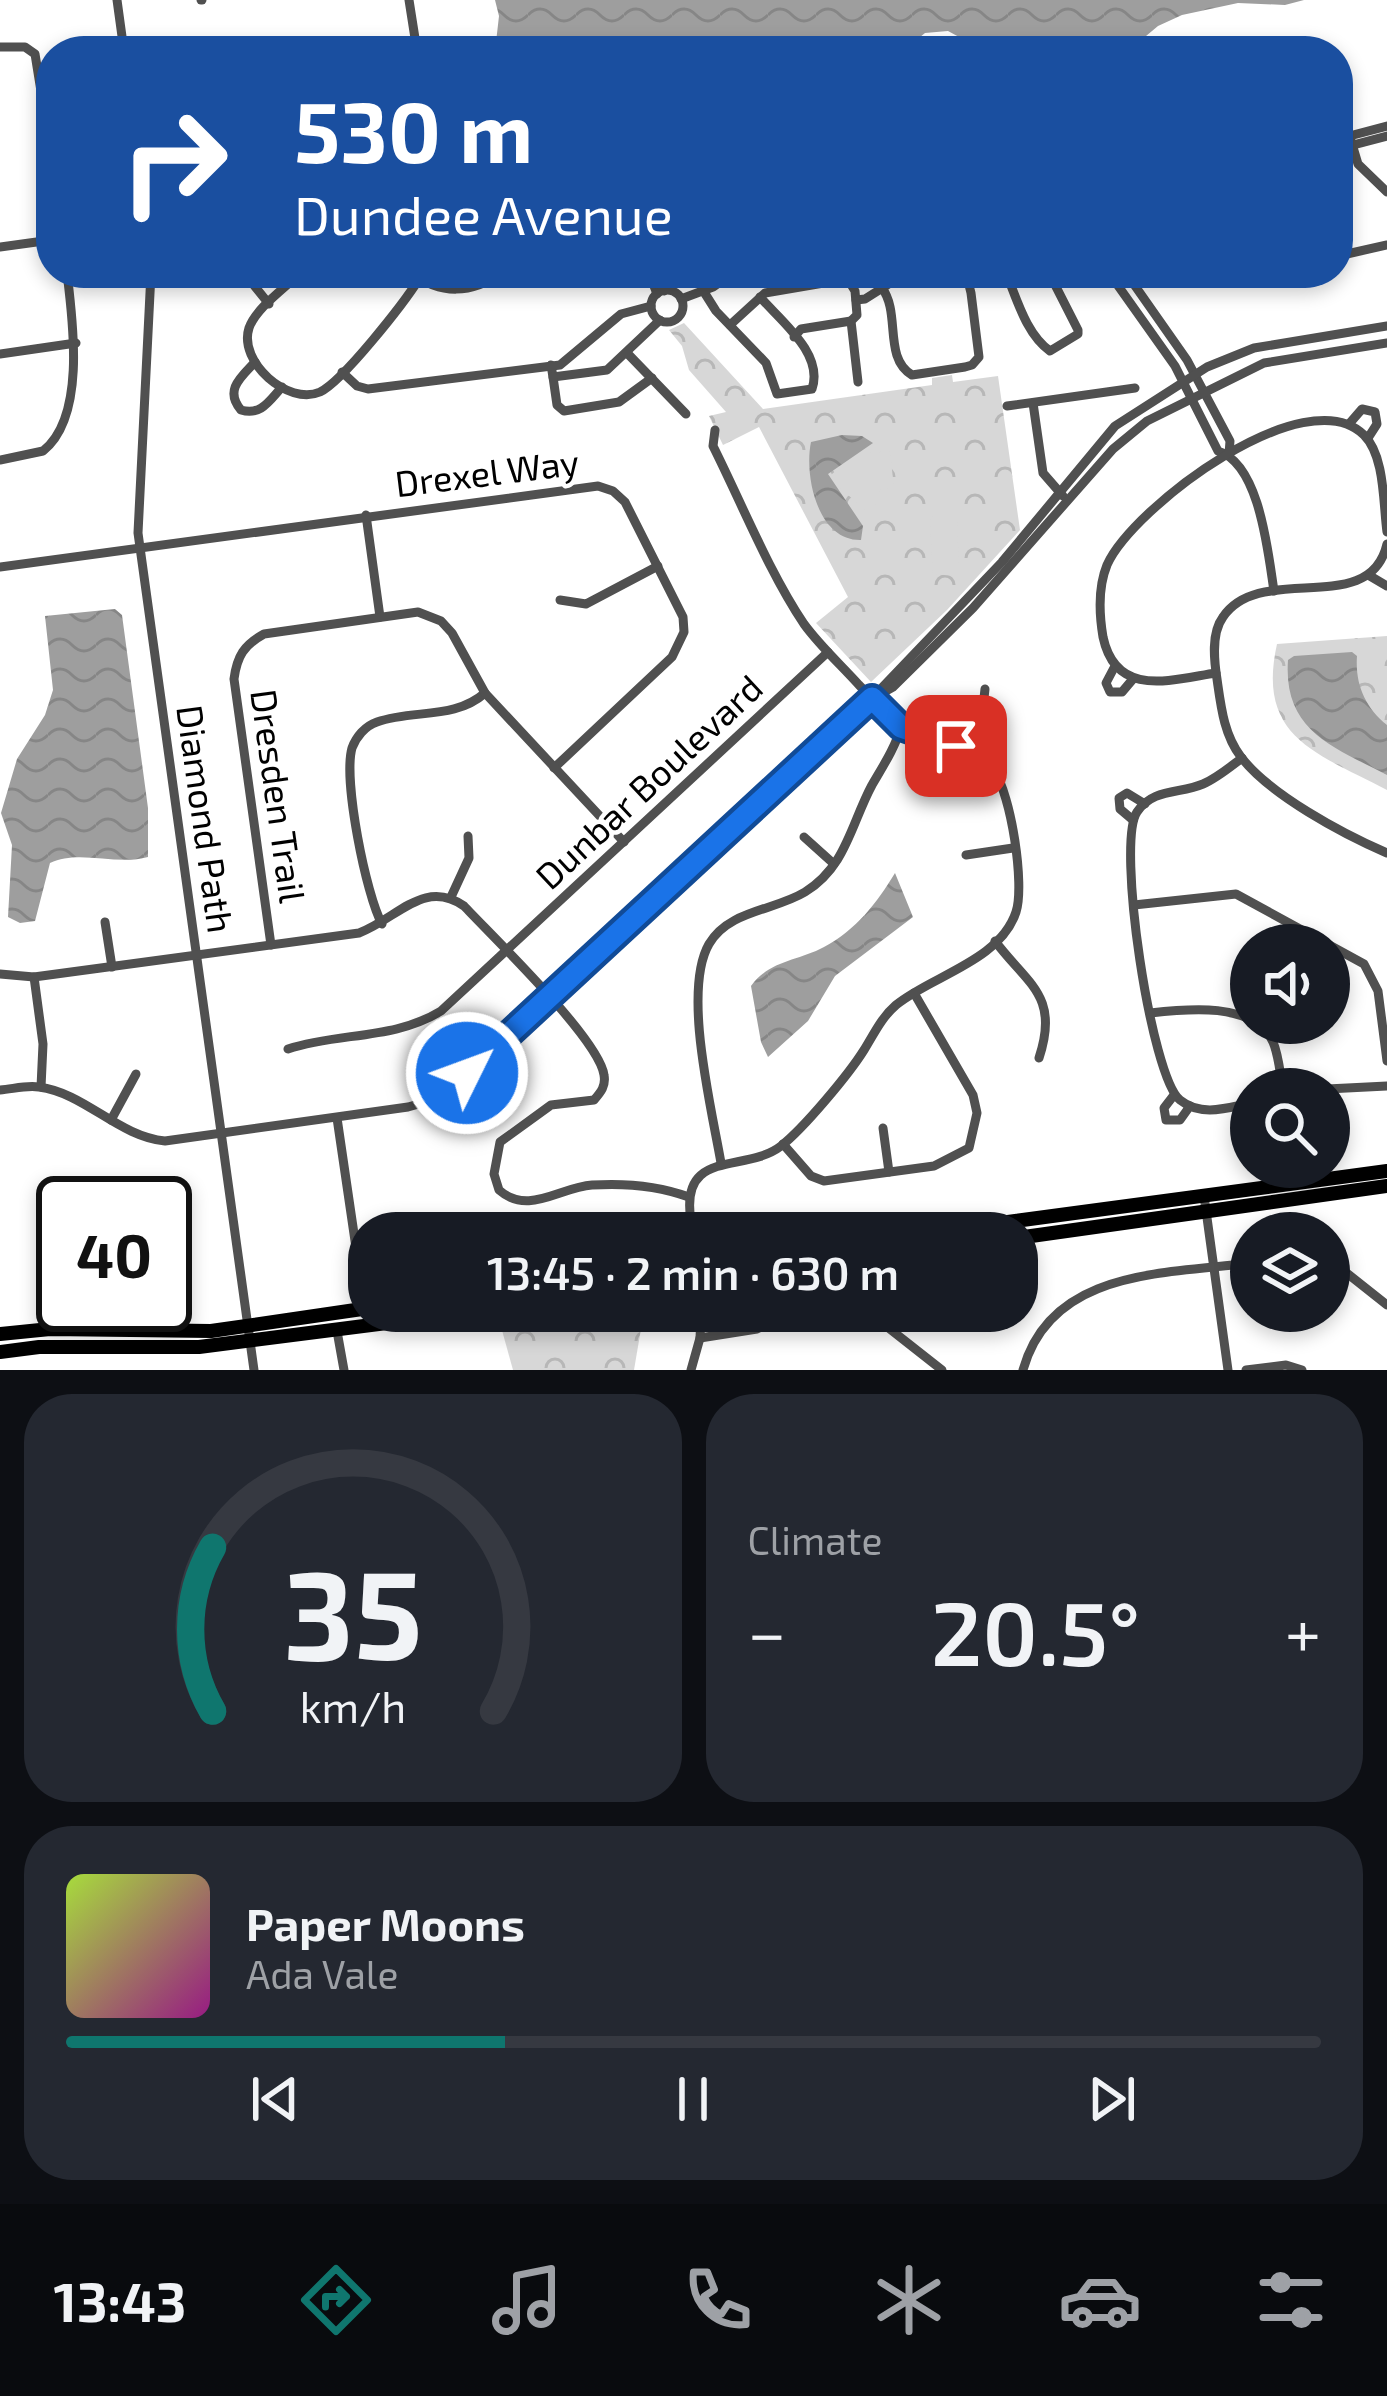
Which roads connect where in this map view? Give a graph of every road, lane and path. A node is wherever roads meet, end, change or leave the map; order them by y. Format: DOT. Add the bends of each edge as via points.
graph roads {
  1 [pos="117,0"];
  2 [pos="409,0"];
  3 [pos="122,36"];
  4 [pos="415,36"];
  5 [pos="0,46"];
  6 [pos="36,60"];
  7 [pos="1387,126"];
  8 [pos="1387,136"];
  9 [pos="1353,138"];
  10 [pos="1353,140"];
  11 [pos="1353,154"];
  12 [pos="1387,192"];
  13 [pos="36,242"];
  14 [pos="1387,244"];
  15 [pos="0,247"];
  16 [pos="1353,254"];
  17 [pos="69,288"];
  18 [pos="150,288"];
  19 [pos="256,288"];
  20 [pos="285,288"];
  21 [pos="407,288"];
  22 [pos="658,288"];
  23 [pos="708,288"];
  24 [pos="797,288"];
  25 [pos="851,288"];
  26 [pos="882,288"];
  27 [pos="968,288"];
  28 [pos="1012,288"];
  29 [pos="1057,288"];
  30 [pos="1119,288"];
  31 [pos="1136,288"];
  32 [pos="704,292"];
  33 [pos="660,293"];
  34 [pos="760,297"];
  35 [pos="681,299"];
  36 [pos="856,300"];
  37 [pos="269,304"];
  38 [pos="651,306"];
  39 [pos="660,320"];
  40 [pos="851,321"];
  41 [pos="730,326"];
  42 [pos="1387,326"];
  43 [pos="794,337"];
  44 [pos="76,343"];
  45 [pos="1387,343"];
  46 [pos="0,354"];
  47 [pos="628,354"];
  48 [pos="255,362"];
  49 [pos="552,371"];
  50 [pos="342,372"];
  51 [pos="1194,374"];
  52 [pos="652,378"];
  53 [pos="1182,381"];
  54 [pos="858,382"];
  55 [pos="282,387"];
  56 [pos="1135,388"];
  57 [pos="1203,391"];
  58 [pos="1189,398"];
  59 [pos="1033,403"];
  60 [pos="1007,406"];
  61 [pos="686,414"];
  62 [pos="1349,424"];
  63 [pos="715,430"];
  64 [pos="1368,438"];
  65 [pos="1229,454"];
  66 [pos="0,460"];
  67 [pos="1063,496"];
  68 [pos="366,515"];
  69 [pos="1387,532"];
  70 [pos="1387,544"];
  71 [pos="140,546"];
  72 [pos="1385,559"];
  73 [pos="658,566"];
  74 [pos="0,567"];
  75 [pos="1370,575"];
  76 [pos="1387,586"];
  77 [pos="1274,591"];
  78 [pos="560,600"];
  79 [pos="380,617"];
  80 [pos="828,652"];
  81 [pos="1115,666"];
  82 [pos="1216,673"];
  83 [pos="1132,679"];
  84 [pos="985,689"];
  85 [pos="485,693"];
  86 [pos="872,698"];
  87 [pos="901,727"];
  88 [pos="967,749"];
  89 [pos="1242,758"];
  90 [pos="554,767"];
  91 [pos="1145,804"];
  92 [pos="1133,820"];
  93 [pos="468,836"];
  94 [pos="804,838"];
  95 [pos="624,842"];
  96 [pos="1013,848"];
  97 [pos="1387,853"];
  98 [pos="967,854"];
  99 [pos="834,864"];
  100 [pos="451,897"];
  101 [pos="1135,905"];
  102 [pos="105,922"];
  103 [pos="382,924"];
  104 [pos="995,941"];
  105 [pos="272,945"];
  106 [pos="506,952"];
  107 [pos="197,955"];
  108 [pos="112,968"];
  109 [pos="0,974"];
  110 [pos="34,977"];
  111 [pos="914,993"];
  112 [pos="549,1000"];
  113 [pos="1150,1013"];
  114 [pos="287,1049"];
  115 [pos="1040,1058"];
  116 [pos="1387,1060"];
  117 [pos="1279,1068"];
  118 [pos="136,1074"];
  119 [pos="1387,1086"];
  120 [pos="41,1087"];
  121 [pos="1350,1088"];
  122 [pos="0,1090"];
  123 [pos="1174,1095"];
  124 [pos="1190,1106"];
  125 [pos="1230,1106"];
  126 [pos="337,1118"];
  127 [pos="111,1120"];
  128 [pos="883,1128"];
  129 [pos="222,1133"];
  130 [pos="784,1144"];
  131 [pos="722,1163"];
  132 [pos="1387,1171"];
  133 [pos="889,1172"];
  134 [pos="1387,1186"];
  135 [pos="689,1197"];
  136 [pos="1205,1204"];
  137 [pos="350,1212"];
  138 [pos="689,1212"];
  139 [pos="1038,1221"];
  140 [pos="1038,1234"];
  141 [pos="1230,1266"];
  142 [pos="1214,1268"];
  143 [pos="1350,1276"];
  144 [pos="1387,1305"];
  145 [pos="348,1312"];
  146 [pos="348,1329"];
  147 [pos="337,1331"];
  148 [pos="699,1332"];
  149 [pos="893,1332"];
  150 [pos="250,1333"];
  151 [pos="0,1334"];
  152 [pos="0,1352"];
  153 [pos="254,1370"];
  154 [pos="344,1370"];
  155 [pos="691,1370"];
  156 [pos="941,1370"];
  157 [pos="1023,1370"];
  158 [pos="1228,1370"];
  159 [pos="1246,1370"];
  160 [pos="1302,1370"];
  1 -- 3 [label="street"];
  2 -- 4 [label="street"];
  5 -- 6 [label="street" via="25,47"];
  7 -- 9 [label="street"];
  8 -- 10 [label="street"];
  11 -- 12 [label="street"];
  13 -- 15 [label="street"];
  14 -- 16 [label="street"];
  17 -- 44 [label="street"];
  18 -- 71 [label="street, Diamond Path"];
  19 -- 37 [label="street"];
  20 -- 37 [label="street"];
  21 -- 50 [label="street"];
  22 -- 33 [label="street"];
  23 -- 32 [label="street"];
  24 -- 34 [label="street"];
  25 -- 36 [label="street"];
  26 -- 27 [label="street" via="898,361 912,375 973,365 979,357"];
  26 -- 36 [label="street"];
  28 -- 29 [label="street" via="1050,351 1078,334"];
  30 -- 53 [label="street"];
  31 -- 51 [label="street"];
  32 -- 35 [label="street"];
  32 -- 41 [label="street"];
  33 -- 35 [label="street"];
  33 -- 38 [label="street"];
  34 -- 41 [label="street"];
  34 -- 43 [label="street"];
  35 -- 39 [label="street" via="677,319"];
  36 -- 40 [label="street"];
  37 -- 48 [label="street" via="249,330"];
  38 -- 39 [label="street"];
  38 -- 49 [label="street" via="628,311"];
  39 -- 47 [label="street"];
  40 -- 43 [label="street"];
  40 -- 54 [label="street"];
  41 -- 43 [label="street" via="766,363 780,395 814,386 811,356"];
  42 -- 51 [label="street" via="1285,340"];
  44 -- 46 [label="street"];
  44 -- 66 [label="street" via="64,424 52,444"];
  45 -- 57 [label="street" via="1264,363"];
  47 -- 49 [label="street" via="607,370"];
  47 -- 52 [label="street"];
  48 -- 55 [label="street"];
  48 -- 55 [label="street" via="233,390 241,410 262,409"];
  49 -- 50 [label="street" via="368,389"];
  49 -- 52 [label="street" via="560,409 619,402"];
  50 -- 55 [label="street" via="310,394"];
  51 -- 53 [label="street"];
  51 -- 57 [label="street"];
  52 -- 61 [label="street"];
  53 -- 58 [label="street"];
  53 -- 67 [label="street" via="1114,426"];
  56 -- 59 [label="street"];
  57 -- 58 [label="street"];
  57 -- 65 [label="street"];
  58 -- 65 [label="street" via="1218,451"];
  58 -- 67 [label="street" via="1147,421"];
  59 -- 60 [label="street"];
  59 -- 67 [label="street" via="1041,468"];
  62 -- 64 [label="street"];
  62 -- 64 [label="street" via="1362,409 1376,412"];
  62 -- 65 [label="street" via="1310,422"];
  63 -- 80 [label="street" via="713,446 799,616"];
  64 -- 69 [label="street"];
  65 -- 77 [label="street" via="1260,511"];
  65 -- 81 [label="street" via="1181,483 1114,551 1100,609"];
  67 -- 86 [label="street"];
  68 -- 71 [label="street, Drexel Way"];
  68 -- 73 [label="street, Drexel Way" via="598,486 625,502"];
  68 -- 79 [label="street"];
  70 -- 72 [label="street"];
  71 -- 74 [label="street, Drexel Way"];
  71 -- 107 [label="street, Diamond Path"];
  72 -- 75 [label="street"];
  73 -- 78 [label="street" via="586,604"];
  73 -- 90 [label="street, Drexel Way" via="683,617 680,646"];
  75 -- 76 [label="street"];
  75 -- 77 [label="street"];
  77 -- 82 [label="street" via="1244,600 1220,620"];
  79 -- 85 [label="street, Dresden Trail" via="441,620"];
  79 -- 105 [label="street, Dresden Trail" via="264,634 236,661"];
  80 -- 86 [label="street"];
  80 -- 95 [label="street, Dunbar Boulevard"];
  81 -- 83 [label="street"];
  81 -- 83 [label="street" via="1110,692 1122,692"];
  82 -- 83 [label="street"];
  82 -- 89 [label="street" via="1225,728"];
  84 -- 88 [label="street"];
  85 -- 90 [label="street, Dresden Trail"];
  85 -- 103 [label="street" via="460,709 376,722 353,744 367,888"];
  86 -- 87 [label="street"];
  86 -- 112 [label="street"];
  87 -- 88 [label="street"];
  87 -- 99 [label="street"];
  88 -- 96 [label="street" via="1003,787"];
  89 -- 91 [label="street" via="1202,785"];
  89 -- 97 [label="street" via="1297,803"];
  90 -- 95 [label="street, Dresden Trail"];
  91 -- 92 [label="street"];
  91 -- 92 [label="street" via="1127,793 1119,798"];
  92 -- 101 [label="street"];
  93 -- 100 [label="street" via="469,858"];
  94 -- 99 [label="street"];
  95 -- 106 [label="street, Dunbar Boulevard"];
  96 -- 98 [label="street"];
  96 -- 104 [label="street" via="1017,909"];
  99 -- 131 [label="street" via="792,899 720,930 704,957 697,1001"];
  100 -- 103 [label="street" via="420,896"];
  100 -- 106 [label="street"];
  101 -- 113 [label="street"];
  101 -- 116 [label="street" via="1236,894 1364,964 1378,991"];
  102 -- 108 [label="street"];
  103 -- 105 [label="street"];
  104 -- 111 [label="street"];
  104 -- 115 [label="street" via="1039,991"];
  105 -- 107 [label="street"];
  106 -- 112 [label="street"];
  106 -- 114 [label="street, Dunbar Boulevard" via="420,1024"];
  107 -- 108 [label="street"];
  107 -- 129 [label="street, Diamond Path"];
  108 -- 110 [label="street"];
  109 -- 110 [label="street"];
  110 -- 120 [label="street"];
  111 -- 130 [label="street" via="886,1015"];
  111 -- 133 [label="street" via="973,1095 975,1128 962,1154"];
  112 -- 126 [label="street" via="440,1098"];
  112 -- 135 [label="street" via="590,1046 604,1083 594,1100 551,1105 500,1142 499,1190 518,1201 593,1185"];
  113 -- 117 [label="street" via="1219,1008 1269,1035"];
  113 -- 123 [label="street"];
  118 -- 127 [label="street"];
  119 -- 121 [label="street"];
  120 -- 122 [label="street"];
  120 -- 127 [label="street"];
  123 -- 124 [label="street"];
  123 -- 124 [label="street" via="1166,1120 1180,1120"];
  124 -- 125 [label="street"];
  126 -- 129 [label="street"];
  126 -- 137 [label="street"];
  127 -- 129 [label="street" via="155,1140"];
  128 -- 133 [label="street"];
  129 -- 150 [label="street, Diamond Path"];
  130 -- 131 [label="street"];
  130 -- 133 [label="street" via="824,1181"];
  131 -- 135 [label="street"];
  132 -- 136 [label="highway"];
  134 -- 136 [label="highway"];
  135 -- 138 [label="street"];
  136 -- 139 [label="highway"];
  136 -- 140 [label="highway"];
  136 -- 142 [label="street"];
  141 -- 142 [label="street"];
  142 -- 157 [label="street" via="1091,1288 1049,1319"];
  142 -- 158 [label="street"];
  143 -- 144 [label="street"];
  145 -- 150 [label="highway"];
  146 -- 147 [label="highway"];
  147 -- 150 [label="highway"];
  147 -- 154 [label="street"];
  148 -- 155 [label="street"];
  149 -- 156 [label="street"];
  150 -- 151 [label="highway"];
  150 -- 152 [label="highway" via="199,1347"];
  150 -- 153 [label="street, Diamond Path"];
  159 -- 160 [label="street"];
}
